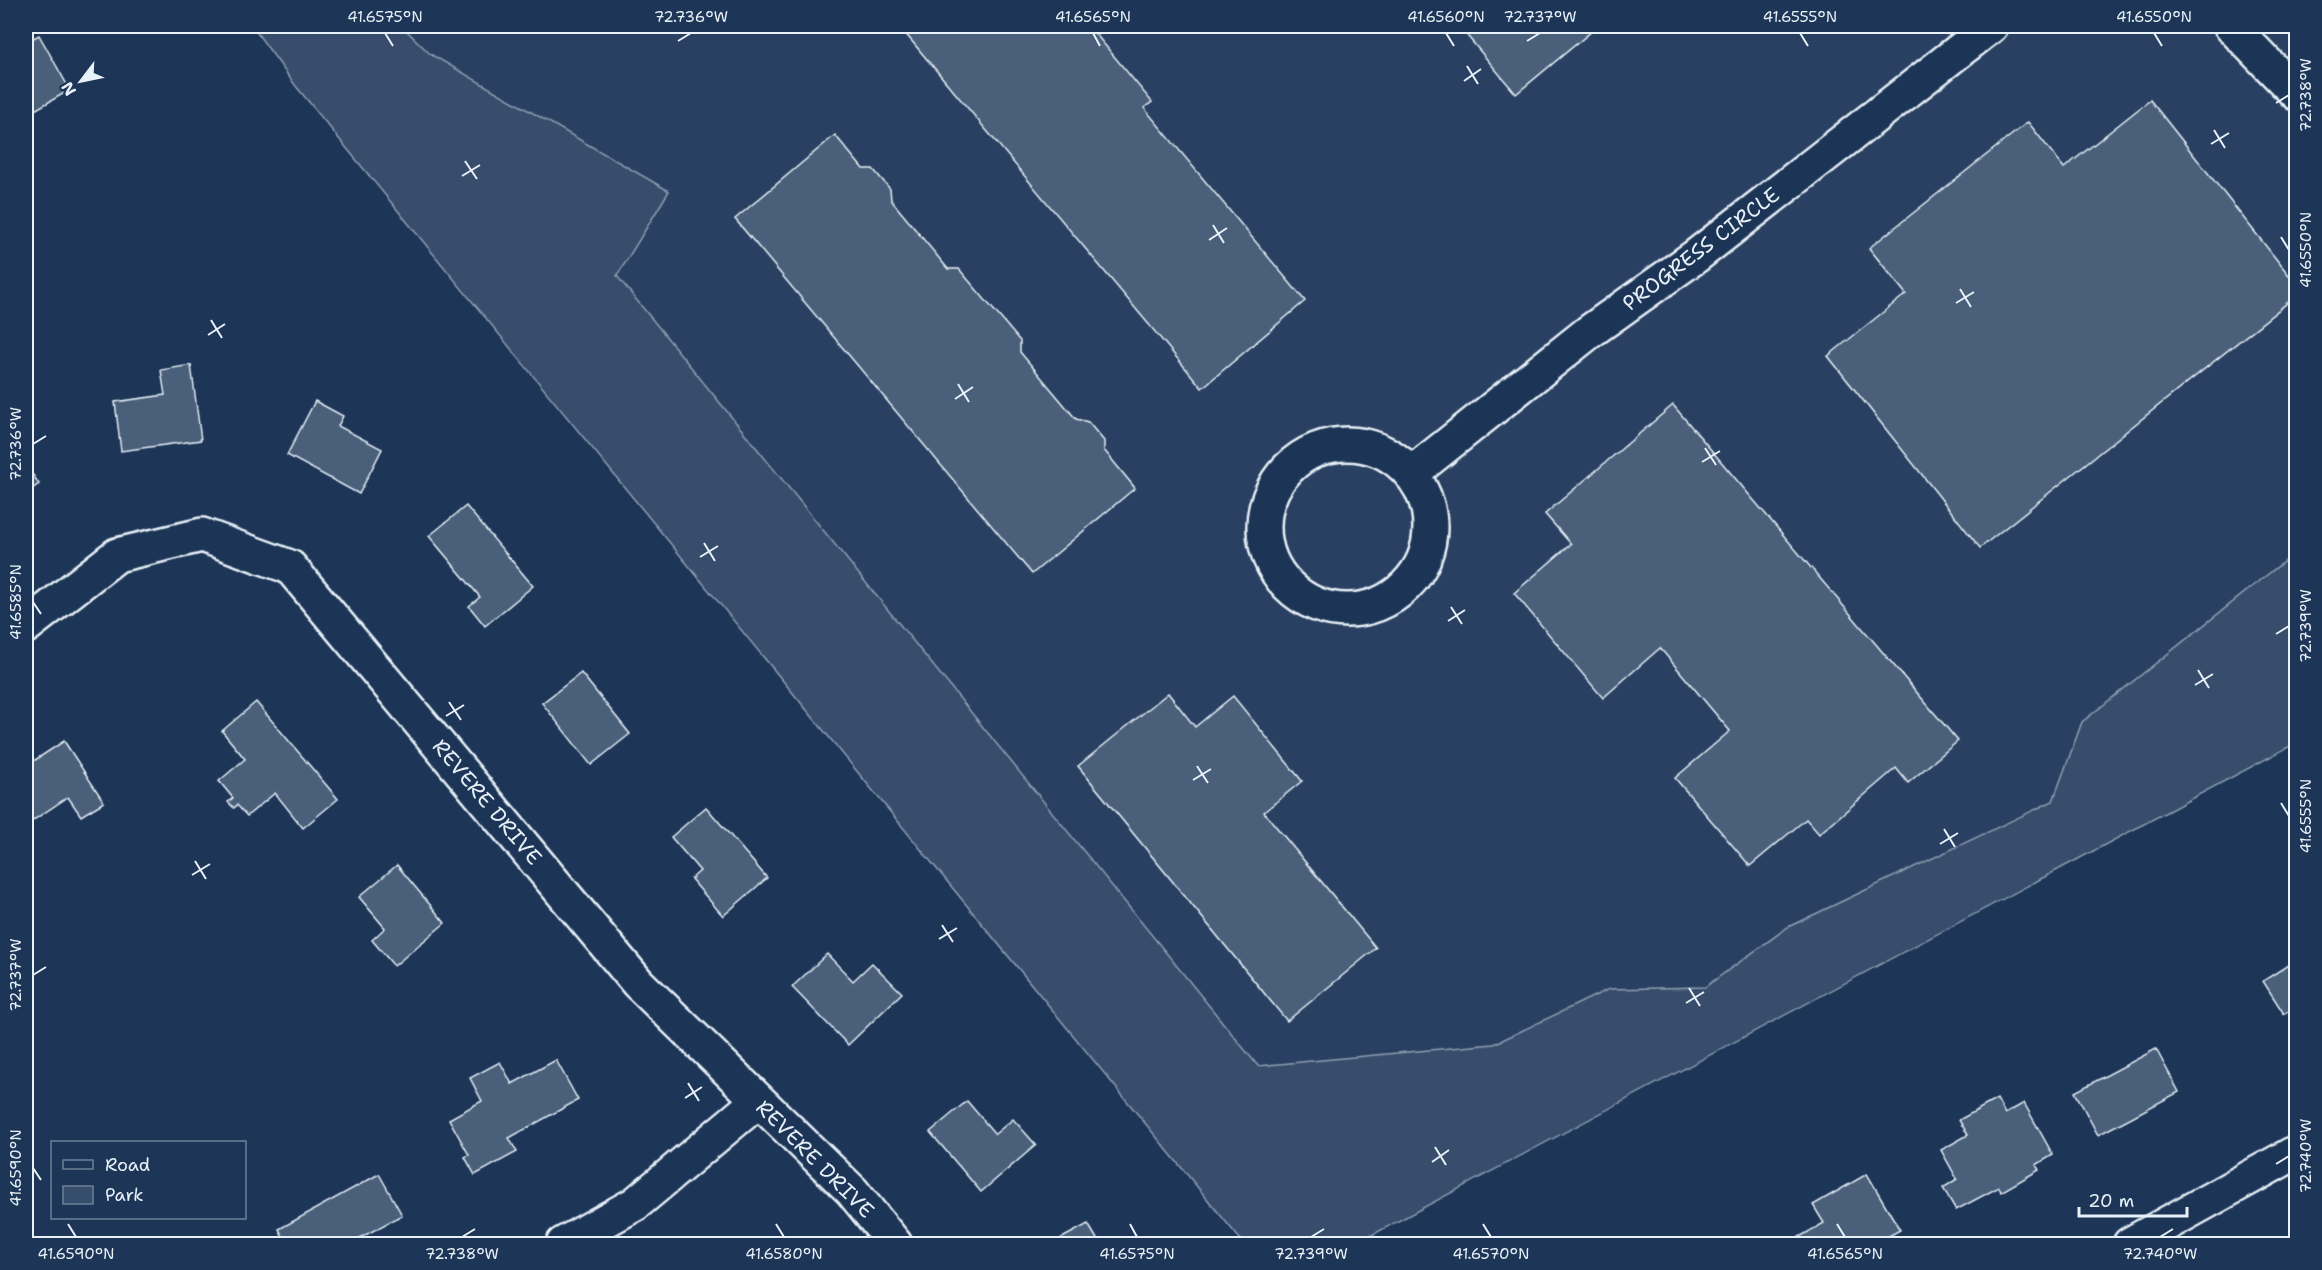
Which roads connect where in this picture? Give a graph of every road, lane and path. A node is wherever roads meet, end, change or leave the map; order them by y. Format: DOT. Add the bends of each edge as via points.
graph roads {
  1 [pos="1991,26"];
  2 [pos="2231,26"];
  3 [pos="2296,93"];
  4 [pos="1412,473"];
  5 [pos="26,626"];
  6 [pos="758,1101"];
  7 [pos="2296,1152"];
  8 [pos="2148,1241"];
  9 [pos="563,1245"];
  10 [pos="896,1245"];
  1 -- 4 [label="street, PROGRESS CIRCLE" via="1696,256 1589,332"];
  2 -- 3 [label="street"];
  4 -- 4 [label="street" via="1393,457 1369,446 1344,443 1319,448 1298,460 1280,478 1268,500 1264,525 1267,548 1290,586 1318,604 1352,610 1367,608 1397,594 1422,563 1430,541 1430,517 1424,494"];
  5 -- 6 [label="street, REVERE DRIVE" via="117,555 202,535 290,567 638,983"];
  6 -- 9 [label="street" via="635,1204"];
  6 -- 10 [label="street, REVERE DRIVE" via="852,1191"];
  7 -- 8 [label="street"];
}
